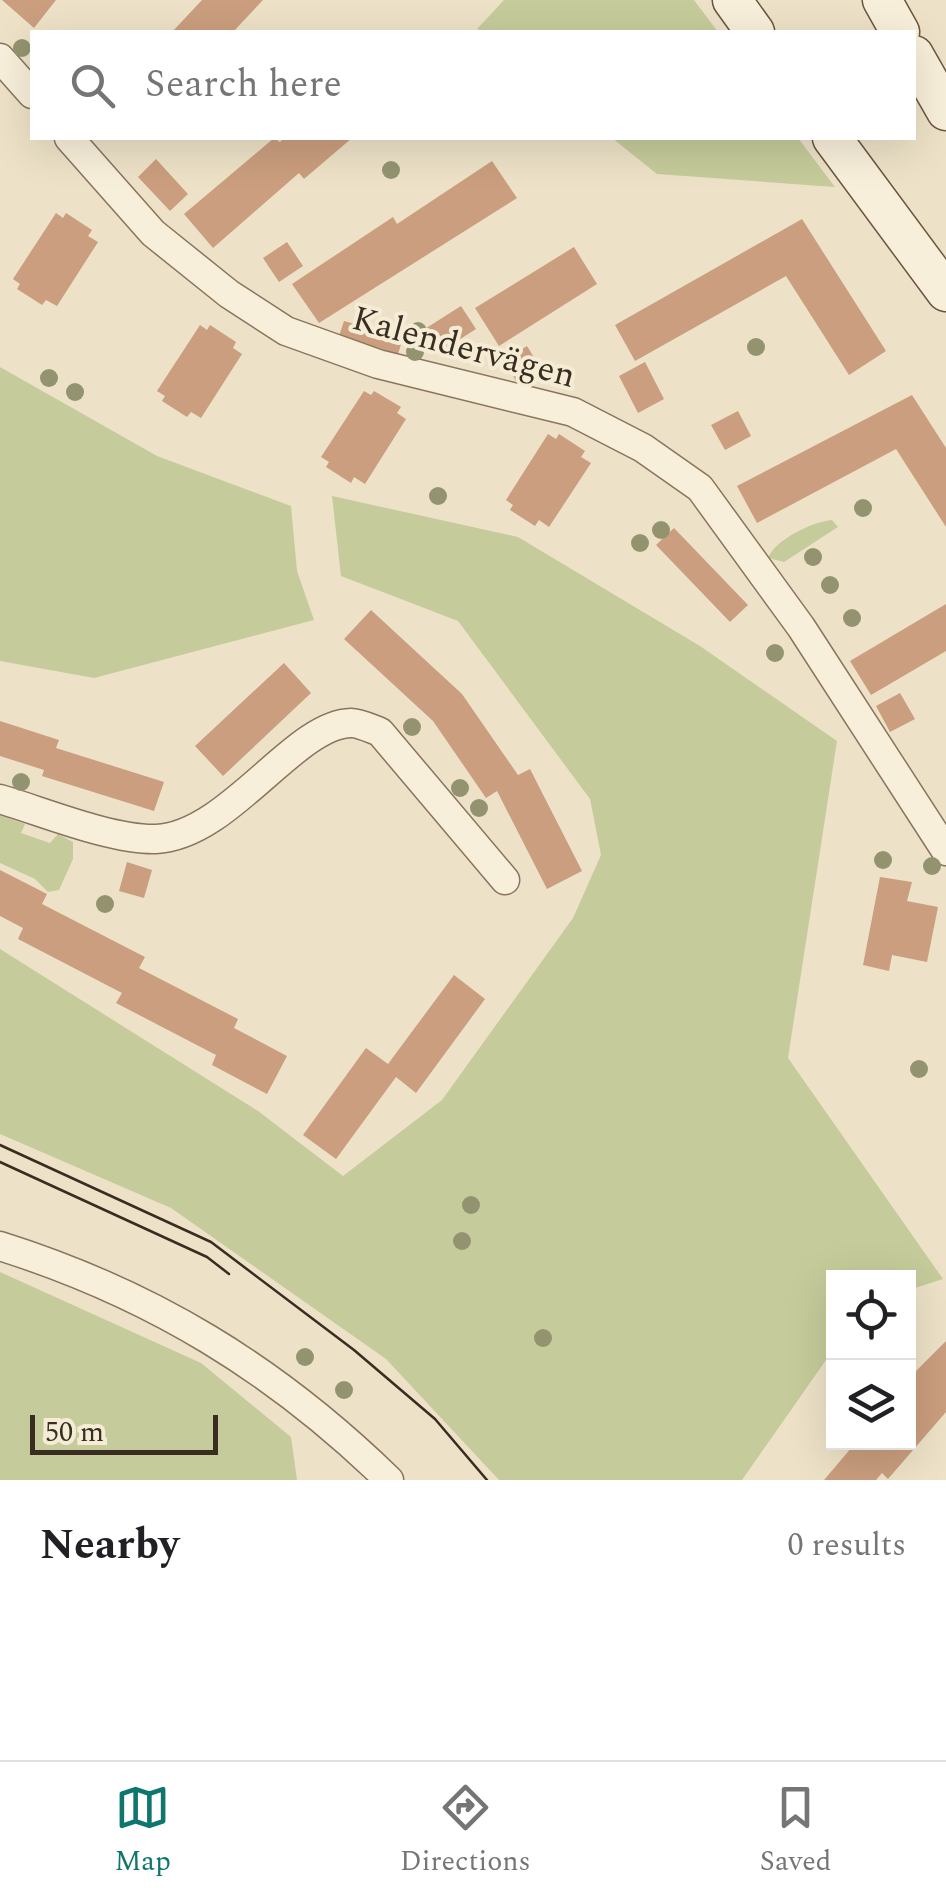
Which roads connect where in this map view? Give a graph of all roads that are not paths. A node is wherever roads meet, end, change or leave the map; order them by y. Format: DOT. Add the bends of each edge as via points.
graph roads {
  1 [pos="732,0"];
  2 [pos="882,0"];
  3 [pos="754,30"];
  4 [pos="899,30"];
  5 [pos="0,58"];
  6 [pos="916,58"];
  7 [pos="30,92"];
  8 [pos="946,111"];
  9 [pos="72,140"];
  10 [pos="833,140"];
  11 [pos="946,292"];
  12 [pos="0,799"];
  13 [pos="946,851"];
  14 [pos="505,880"];
  15 [pos="0,1246"];
  16 [pos="390,1480"];
  1 -- 3 [label="main road"];
  2 -- 4 [label="main road"];
  5 -- 7 [label="street"];
  6 -- 8 [label="main road"];
  9 -- 13 [label="street, Kalendervägen" via="153,233 286,330 378,364 573,412 700,488 801,627"];
  10 -- 11 [label="main road"];
  12 -- 14 [label="street" via="157,838 202,826 325,730 353,722 380,732"];
  15 -- 16 [label="street" via="138,1299 244,1358"];
}
